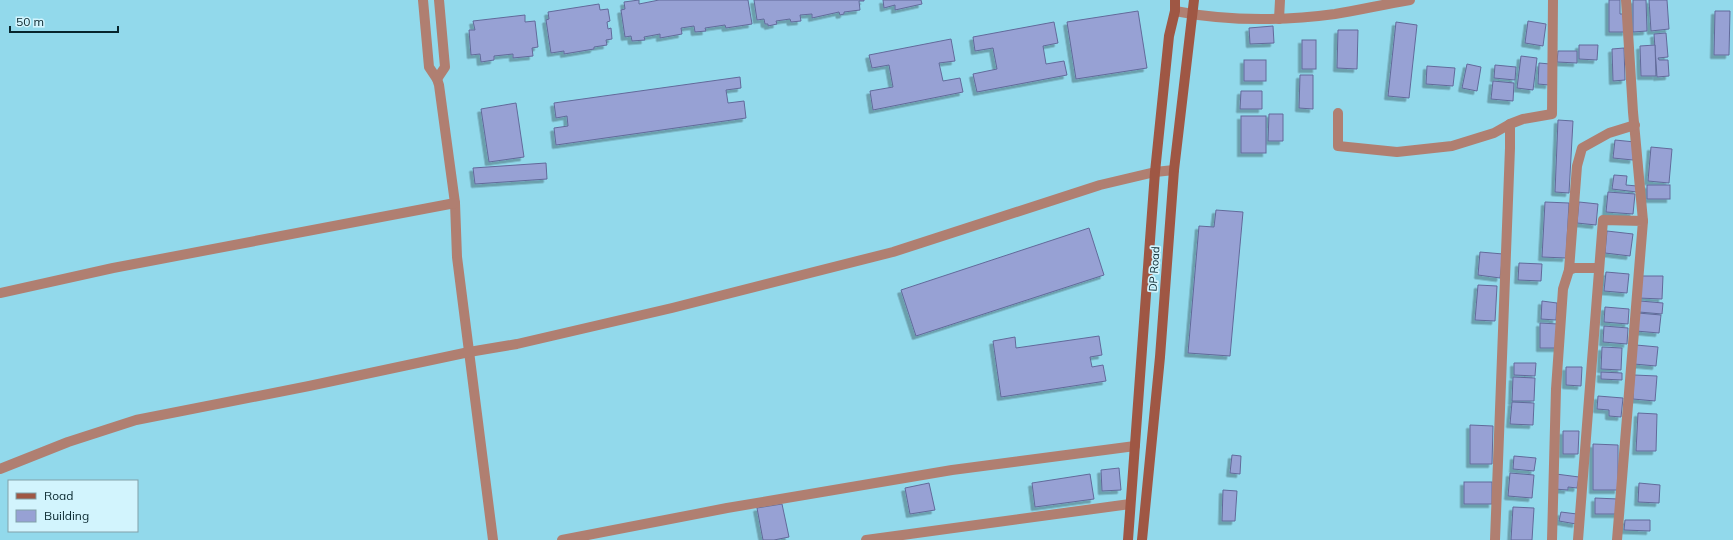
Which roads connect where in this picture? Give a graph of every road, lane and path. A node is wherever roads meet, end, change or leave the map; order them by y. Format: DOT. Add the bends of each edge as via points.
graph roads {
  1 [pos="423,0"];
  2 [pos="439,0"];
  3 [pos="1176,0"];
  4 [pos="1194,0"];
  5 [pos="1280,0"];
  6 [pos="1410,0"];
  7 [pos="1552,0"];
  8 [pos="1626,0"];
  9 [pos="1376,3"];
  10 [pos="1175,11"];
  11 [pos="1193,15"];
  12 [pos="1279,19"];
  13 [pos="437,78"];
  14 [pos="1338,114"];
  15 [pos="1510,124"];
  16 [pos="1634,125"];
  17 [pos="1174,170"];
  18 [pos="1155,172"];
  19 [pos="455,203"];
  20 [pos="1643,221"];
  21 [pos="1599,268"];
  22 [pos="1569,270"];
  23 [pos="0,292"];
  24 [pos="469,352"];
  25 [pos="1134,446"];
  26 [pos="0,469"];
  27 [pos="1130,504"];
  28 [pos="493,540"];
  29 [pos="562,540"];
  30 [pos="866,540"];
  31 [pos="1128,540"];
  32 [pos="1142,540"];
  33 [pos="1495,540"];
  34 [pos="1552,540"];
  35 [pos="1578,540"];
  36 [pos="1617,540"];
  1 -- 13 [label="street" via="429,67"];
  2 -- 13 [label="street" via="445,67"];
  3 -- 10 [label="street, DP Road"];
  4 -- 11 [label="street, DP Road"];
  5 -- 12 [label="street"];
  6 -- 9 [label="street"];
  7 -- 15 [label="street" via="1552,114"];
  8 -- 16 [label="street"];
  9 -- 12 [label="street" via="1336,14"];
  10 -- 11 [label="street"];
  10 -- 18 [label="street, DP Road" via="1169,36"];
  11 -- 12 [label="street"];
  11 -- 17 [label="street, DP Road"];
  13 -- 19 [label="street"];
  14 -- 15 [label="street" via="1338,146 1397,152 1452,146 1494,133"];
  15 -- 33 [label="street"];
  16 -- 20 [label="street"];
  16 -- 22 [label="street" via="1593,140 1582,148 1577,166"];
  17 -- 18 [label="street"];
  17 -- 32 [label="street, DP Road" via="1160,357"];
  18 -- 24 [label="street" via="1100,185 893,252 672,308 517,344"];
  18 -- 25 [label="street, DP Road"];
  19 -- 23 [label="street"];
  19 -- 24 [label="street" via="457,257"];
  20 -- 21 [label="street" via="1603,220"];
  20 -- 36 [label="street"];
  21 -- 22 [label="street"];
  21 -- 35 [label="street"];
  22 -- 34 [label="street" via="1563,289 1556,389"];
  24 -- 26 [label="street" via="136,420 68,442"];
  24 -- 28 [label="street"];
  25 -- 27 [label="street, DP Road"];
  25 -- 29 [label="street" via="952,470 727,508"];
  27 -- 30 [label="street"];
  27 -- 31 [label="street, DP Road"];
}
